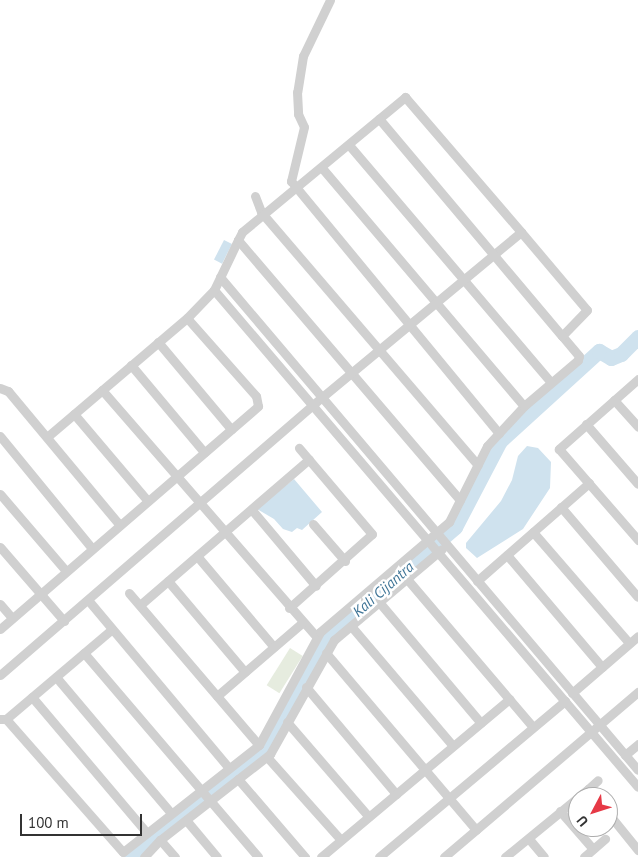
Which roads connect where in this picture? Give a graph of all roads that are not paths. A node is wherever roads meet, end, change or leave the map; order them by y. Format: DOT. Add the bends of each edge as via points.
graph roads {
  1 [pos="330,0"];
  2 [pos="379,119"];
  3 [pos="349,145"];
  4 [pos="322,168"];
  5 [pos="296,190"];
  6 [pos="255,196"];
  7 [pos="264,216"];
  8 [pos="521,232"];
  9 [pos="238,240"];
  10 [pos="494,254"];
  11 [pos="220,277"];
  12 [pos="465,277"];
  13 [pos="214,290"];
  14 [pos="436,301"];
  15 [pos="187,318"];
  16 [pos="407,325"];
  17 [pos="562,336"];
  18 [pos="158,342"];
  19 [pos="380,350"];
  20 [pos="131,365"];
  21 [pos="351,373"];
  22 [pos="638,379"];
  23 [pos="551,382"];
  24 [pos="102,390"];
  25 [pos="1,391"];
  26 [pos="321,398"];
  27 [pos="614,400"];
  28 [pos="314,406"];
  29 [pos="524,406"];
  30 [pos="74,414"];
  31 [pos="586,424"];
  32 [pos="638,427"];
  33 [pos="231,429"];
  34 [pos="499,434"];
  35 [pos="0,436"];
  36 [pos="47,437"];
  37 [pos="299,448"];
  38 [pos="204,452"];
  39 [pos="309,459"];
  40 [pos="478,465"];
  41 [pos="176,476"];
  42 [pos="589,483"];
  43 [pos="638,484"];
  44 [pos="0,494"];
  45 [pos="147,500"];
  46 [pos="460,500"];
  47 [pos="200,505"];
  48 [pos="561,507"];
  49 [pos="252,510"];
  50 [pos="119,524"];
  51 [pos="313,524"];
  52 [pos="533,532"];
  53 [pos="224,533"];
  54 [pos="442,540"];
  55 [pos="638,540"];
  56 [pos="429,541"];
  57 [pos="0,547"];
  58 [pos="92,547"];
  59 [pos="438,551"];
  60 [pos="507,555"];
  61 [pos="197,556"];
  62 [pos="345,561"];
  63 [pos="66,571"];
  64 [pos="407,579"];
  65 [pos="168,581"];
  66 [pos="477,581"];
  67 [pos="316,586"];
  68 [pos="129,592"];
  69 [pos="41,594"];
  70 [pos="638,597"];
  71 [pos="88,600"];
  72 [pos="379,602"];
  73 [pos="0,604"];
  74 [pos="140,605"];
  75 [pos="289,608"];
  76 [pos="12,618"];
  77 [pos="64,621"];
  78 [pos="302,623"];
  79 [pos="351,626"];
  80 [pos="0,628"];
  81 [pos="112,629"];
  82 [pos="638,636"];
  83 [pos="317,637"];
  84 [pos="630,643"];
  85 [pos="274,647"];
  86 [pos="84,653"];
  87 [pos="326,653"];
  88 [pos="602,667"];
  89 [pos="2,670"];
  90 [pos="245,672"];
  91 [pos="56,677"];
  92 [pos="306,687"];
  93 [pos="638,692"];
  94 [pos="572,693"];
  95 [pos="217,696"];
  96 [pos="32,697"];
  97 [pos="509,699"];
  98 [pos="565,701"];
  99 [pos="3,719"];
  100 [pos="287,722"];
  101 [pos="481,723"];
  102 [pos="600,725"];
  103 [pos="533,727"];
  104 [pos="592,732"];
  105 [pos="638,744"];
  106 [pos="259,745"];
  107 [pos="453,746"];
  108 [pos="625,755"];
  109 [pos="267,756"];
  110 [pos="229,768"];
  111 [pos="425,770"];
  112 [pos="638,770"];
  113 [pos="238,779"];
  114 [pos="598,780"];
  115 [pos="638,786"];
  116 [pos="590,787"];
  117 [pos="202,791"];
  118 [pos="396,794"];
  119 [pos="449,798"];
  120 [pos="210,800"];
  121 [pos="568,805"];
  122 [pos="560,811"];
  123 [pos="171,813"];
  124 [pos="369,817"];
  125 [pos="186,820"];
  126 [pos="618,825"];
  127 [pos="476,830"];
  128 [pos="146,832"];
  129 [pos="529,839"];
  130 [pos="605,839"];
  131 [pos="160,840"];
  132 [pos="341,840"];
  133 [pos="593,849"];
  134 [pos="638,850"];
  135 [pos="299,855"];
  136 [pos="144,857"];
  137 [pos="175,857"];
  138 [pos="217,857"];
  139 [pos="258,857"];
  140 [pos="321,857"];
  141 [pos="379,857"];
  142 [pos="444,857"];
  143 [pos="505,857"];
  144 [pos="544,857"];
  145 [pos="584,857"];
  1 -- 5 [label="street" via="304,50 298,92 302,119 290,177"];
  2 -- 3 [label="street"];
  2 -- 8 [label="street" via="402,99 408,98"];
  2 -- 10 [label="street"];
  3 -- 4 [label="street"];
  3 -- 12 [label="street"];
  4 -- 5 [label="street"];
  4 -- 14 [label="street"];
  5 -- 7 [label="street"];
  5 -- 16 [label="street"];
  6 -- 7 [label="street"];
  7 -- 9 [label="street" via="242,232"];
  7 -- 19 [label="street"];
  8 -- 10 [label="street"];
  8 -- 17 [label="street" via="588,310"];
  9 -- 11 [label="street"];
  9 -- 21 [label="street"];
  10 -- 12 [label="street"];
  10 -- 17 [label="street"];
  11 -- 13 [label="street"];
  11 -- 26 [label="street"];
  12 -- 14 [label="street"];
  12 -- 23 [label="street"];
  13 -- 15 [label="street"];
  13 -- 28 [label="street"];
  14 -- 16 [label="street"];
  14 -- 29 [label="street"];
  15 -- 18 [label="street"];
  15 -- 33 [label="street" via="259,400 256,408"];
  16 -- 19 [label="street"];
  16 -- 34 [label="street"];
  17 -- 23 [label="street" via="579,358"];
  18 -- 20 [label="street"];
  18 -- 33 [label="street"];
  19 -- 21 [label="street"];
  19 -- 40 [label="street"];
  20 -- 24 [label="street"];
  20 -- 38 [label="street"];
  21 -- 26 [label="street"];
  21 -- 46 [label="street"];
  22 -- 27 [label="street"];
  23 -- 29 [label="street"];
  24 -- 30 [label="street"];
  24 -- 41 [label="street"];
  25 -- 36 [label="street" via="8,391"];
  26 -- 28 [label="street"];
  26 -- 54 [label="street"];
  27 -- 31 [label="street"];
  27 -- 32 [label="street"];
  28 -- 47 [label="street"];
  28 -- 56 [label="street"];
  29 -- 34 [label="street"];
  30 -- 36 [label="street"];
  30 -- 45 [label="street"];
  31 -- 42 [label="street" via="559,449"];
  31 -- 43 [label="street"];
  33 -- 38 [label="street"];
  34 -- 40 [label="street" via="487,446"];
  35 -- 58 [label="street"];
  36 -- 50 [label="street"];
  37 -- 39 [label="street"];
  38 -- 41 [label="street"];
  39 -- 49 [label="street"];
  39 -- 62 [label="street" via="372,534"];
  40 -- 46 [label="street"];
  41 -- 45 [label="street"];
  41 -- 47 [label="street"];
  42 -- 48 [label="street"];
  42 -- 55 [label="street"];
  44 -- 63 [label="street"];
  45 -- 50 [label="street"];
  46 -- 54 [label="street"];
  47 -- 53 [label="street"];
  47 -- 71 [label="street"];
  48 -- 52 [label="street"];
  48 -- 70 [label="street"];
  49 -- 53 [label="street"];
  49 -- 67 [label="street"];
  50 -- 58 [label="street"];
  51 -- 62 [label="street"];
  52 -- 60 [label="street"];
  52 -- 84 [label="street"];
  53 -- 61 [label="street"];
  53 -- 75 [label="street"];
  54 -- 56 [label="street"];
  54 -- 59 [label="street"];
  54 -- 66 [label="street"];
  56 -- 59 [label="street"];
  56 -- 83 [label="street" via="326,625"];
  57 -- 69 [label="street"];
  58 -- 63 [label="street"];
  59 -- 64 [label="street"];
  59 -- 98 [label="street"];
  60 -- 66 [label="street"];
  60 -- 88 [label="street"];
  61 -- 65 [label="street"];
  61 -- 85 [label="street"];
  62 -- 67 [label="street"];
  63 -- 69 [label="street"];
  64 -- 72 [label="street"];
  64 -- 97 [label="street"];
  65 -- 74 [label="street"];
  65 -- 90 [label="street"];
  66 -- 94 [label="street"];
  67 -- 75 [label="street"];
  68 -- 74 [label="street"];
  69 -- 76 [label="street"];
  69 -- 77 [label="street"];
  71 -- 77 [label="street"];
  71 -- 81 [label="street"];
  72 -- 79 [label="street"];
  72 -- 101 [label="street"];
  73 -- 76 [label="street"];
  74 -- 95 [label="street"];
  75 -- 78 [label="street"];
  76 -- 80 [label="street"];
  77 -- 89 [label="street"];
  78 -- 83 [label="street"];
  78 -- 85 [label="street"];
  79 -- 87 [label="street" via="334,640"];
  79 -- 107 [label="street"];
  81 -- 86 [label="street"];
  81 -- 110 [label="street"];
  82 -- 84 [label="street"];
  83 -- 106 [label="street"];
  84 -- 88 [label="street"];
  85 -- 90 [label="street"];
  86 -- 91 [label="street"];
  86 -- 117 [label="street"];
  87 -- 92 [label="street"];
  87 -- 111 [label="street"];
  88 -- 94 [label="street"];
  90 -- 95 [label="street"];
  91 -- 96 [label="street"];
  91 -- 123 [label="street"];
  92 -- 100 [label="street"];
  92 -- 118 [label="street"];
  93 -- 102 [label="street"];
  94 -- 102 [label="street"];
  95 -- 106 [label="street"];
  96 -- 99 [label="street"];
  96 -- 128 [label="street"];
  97 -- 101 [label="street"];
  97 -- 103 [label="street"];
  98 -- 103 [label="street"];
  98 -- 104 [label="street"];
  99 -- 128 [label="street" via="121,851"];
  100 -- 109 [label="street"];
  100 -- 124 [label="street"];
  101 -- 107 [label="street"];
  102 -- 104 [label="street"];
  102 -- 108 [label="street"];
  103 -- 119 [label="street"];
  104 -- 115 [label="street"];
  104 -- 127 [label="street"];
  105 -- 108 [label="street"];
  106 -- 110 [label="street"];
  107 -- 111 [label="street"];
  108 -- 112 [label="street"];
  109 -- 113 [label="street"];
  109 -- 132 [label="street"];
  110 -- 117 [label="street"];
  111 -- 118 [label="street"];
  111 -- 119 [label="street"];
  113 -- 120 [label="street"];
  113 -- 135 [label="street"];
  114 -- 116 [label="street"];
  117 -- 120 [label="street"];
  117 -- 123 [label="street"];
  118 -- 124 [label="street"];
  119 -- 127 [label="street"];
  119 -- 141 [label="street"];
  120 -- 125 [label="street"];
  120 -- 139 [label="street"];
  121 -- 122 [label="street"];
  122 -- 129 [label="street"];
  122 -- 133 [label="street"];
  123 -- 128 [label="street"];
  124 -- 132 [label="street"];
  125 -- 131 [label="street"];
  125 -- 138 [label="street"];
  126 -- 134 [label="street"];
  127 -- 142 [label="street"];
  129 -- 143 [label="street"];
  129 -- 144 [label="street"];
  130 -- 133 [label="street"];
  131 -- 136 [label="street"];
  131 -- 137 [label="street"];
  132 -- 140 [label="street"];
  133 -- 145 [label="street"];
}
